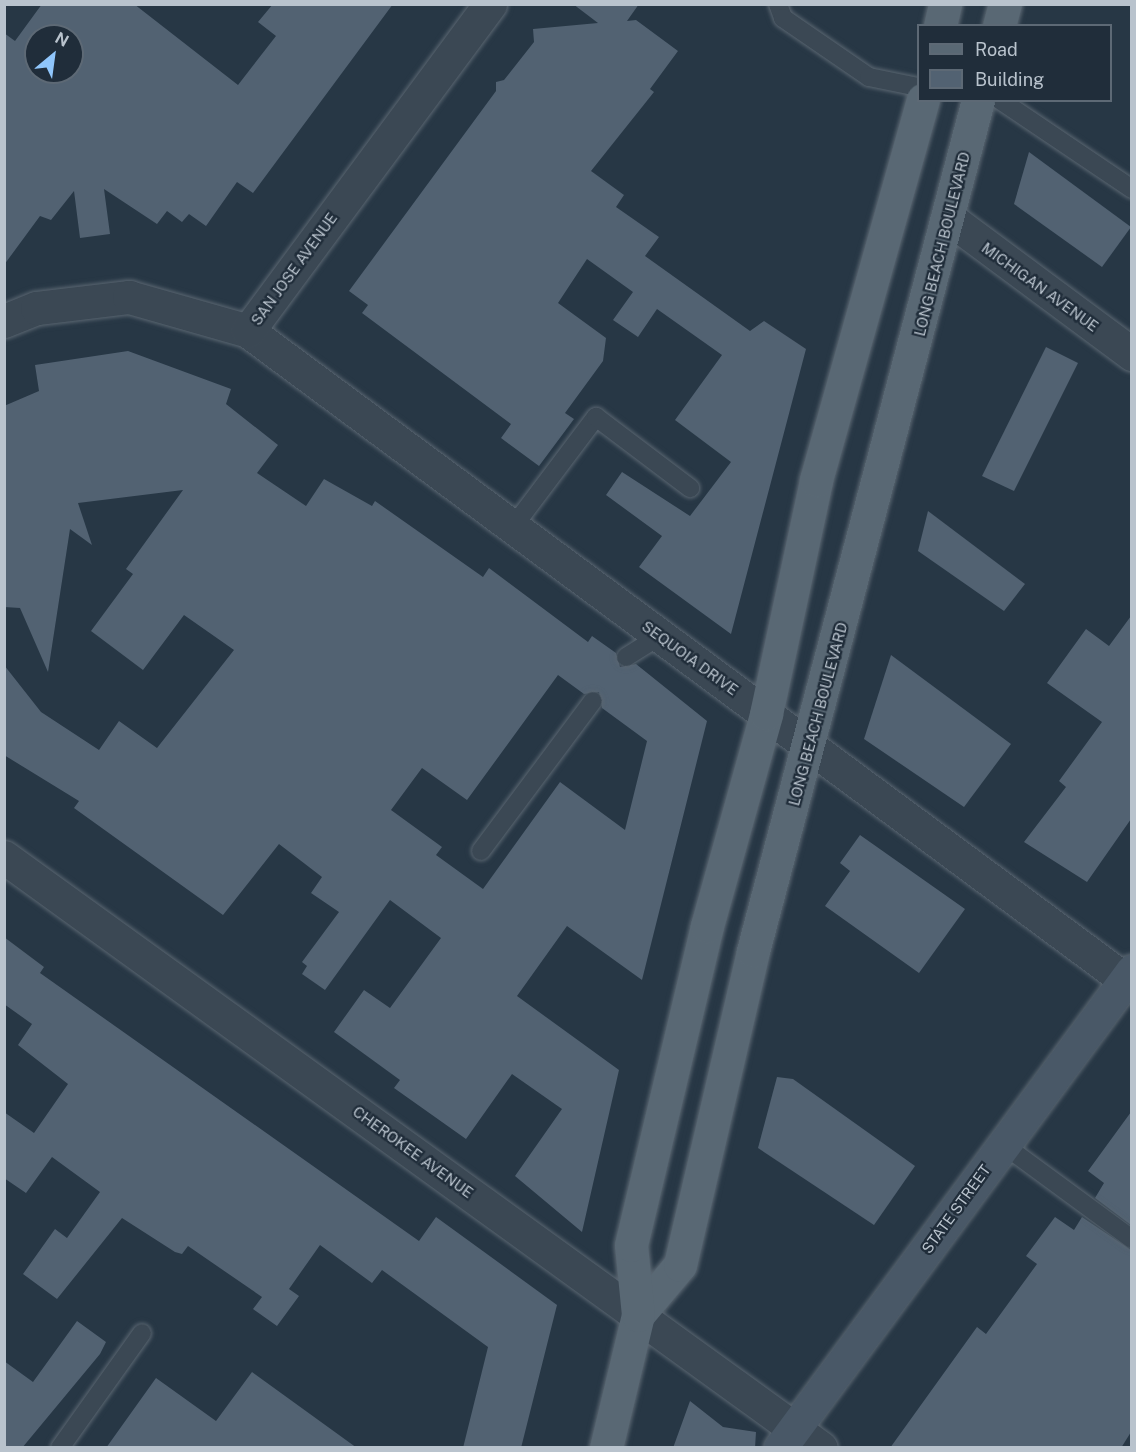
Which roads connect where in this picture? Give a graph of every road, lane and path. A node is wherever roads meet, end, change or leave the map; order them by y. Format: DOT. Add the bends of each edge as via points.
graph roads {
  1 [pos="490,4"];
  2 [pos="778,4"];
  3 [pos="945,4"];
  4 [pos="1005,4"];
  5 [pos="940,24"];
  6 [pos="1000,24"];
  7 [pos="917,87"];
  8 [pos="922,102"];
  9 [pos="978,102"];
  10 [pos="1003,102"];
  11 [pos="1131,189"];
  12 [pos="950,219"];
  13 [pos="4,321"];
  14 [pos="248,332"];
  15 [pos="1131,354"];
  16 [pos="690,488"];
  17 [pos="513,527"];
  18 [pos="660,636"];
  19 [pos="626,657"];
  20 [pos="593,701"];
  21 [pos="766,714"];
  22 [pos="809,746"];
  23 [pos="482,851"];
  24 [pos="4,857"];
  25 [pos="1129,979"];
  26 [pos="1004,1145"];
  27 [pos="1131,1239"];
  28 [pos="638,1315"];
  29 [pos="142,1333"];
  30 [pos="787,1438"];
  31 [pos="60,1448"];
  32 [pos="606,1448"];
  33 [pos="821,1448"];
  1 -- 14 [label="street, SAN JOSE AVENUE"];
  2 -- 7 [label="lane" via="783,18 869,77"];
  3 -- 5 [label="main road"];
  4 -- 6 [label="main road"];
  8 -- 21 [label="main road, LONG BEACH BOULEVARD" via="816,480"];
  9 -- 12 [label="main road, LONG BEACH BOULEVARD"];
  10 -- 11 [label="lane"];
  12 -- 15 [label="street, MICHIGAN AVENUE"];
  12 -- 22 [label="main road, LONG BEACH BOULEVARD"];
  13 -- 14 [label="street, SAN JOSE AVENUE" via="37,308 129,297"];
  14 -- 17 [label="street, SEQUOIA DRIVE"];
  16 -- 17 [label="lane" via="596,417"];
  17 -- 18 [label="street, SEQUOIA DRIVE"];
  18 -- 19 [label="lane"];
  18 -- 21 [label="street, SEQUOIA DRIVE"];
  20 -- 23 [label="lane"];
  21 -- 22 [label="street, SEQUOIA DRIVE"];
  21 -- 28 [label="main road, LONG BEACH BOULEVARD" via="707,926 631,1245"];
  22 -- 25 [label="street, SEQUOIA DRIVE"];
  22 -- 28 [label="main road, LONG BEACH BOULEVARD" via="753,951 680,1265"];
  24 -- 28 [label="street, CHEROKEE AVENUE"];
  25 -- 26 [label="main road, STATE STREET"];
  26 -- 27 [label="lane"];
  26 -- 30 [label="main road, STATE STREET"];
  28 -- 30 [label="street, CHEROKEE AVENUE"];
  28 -- 32 [label="main road, LONG BEACH BOULEVARD"];
  29 -- 31 [label="lane"];
  30 -- 33 [label="street, CHEROKEE AVENUE"];
}
